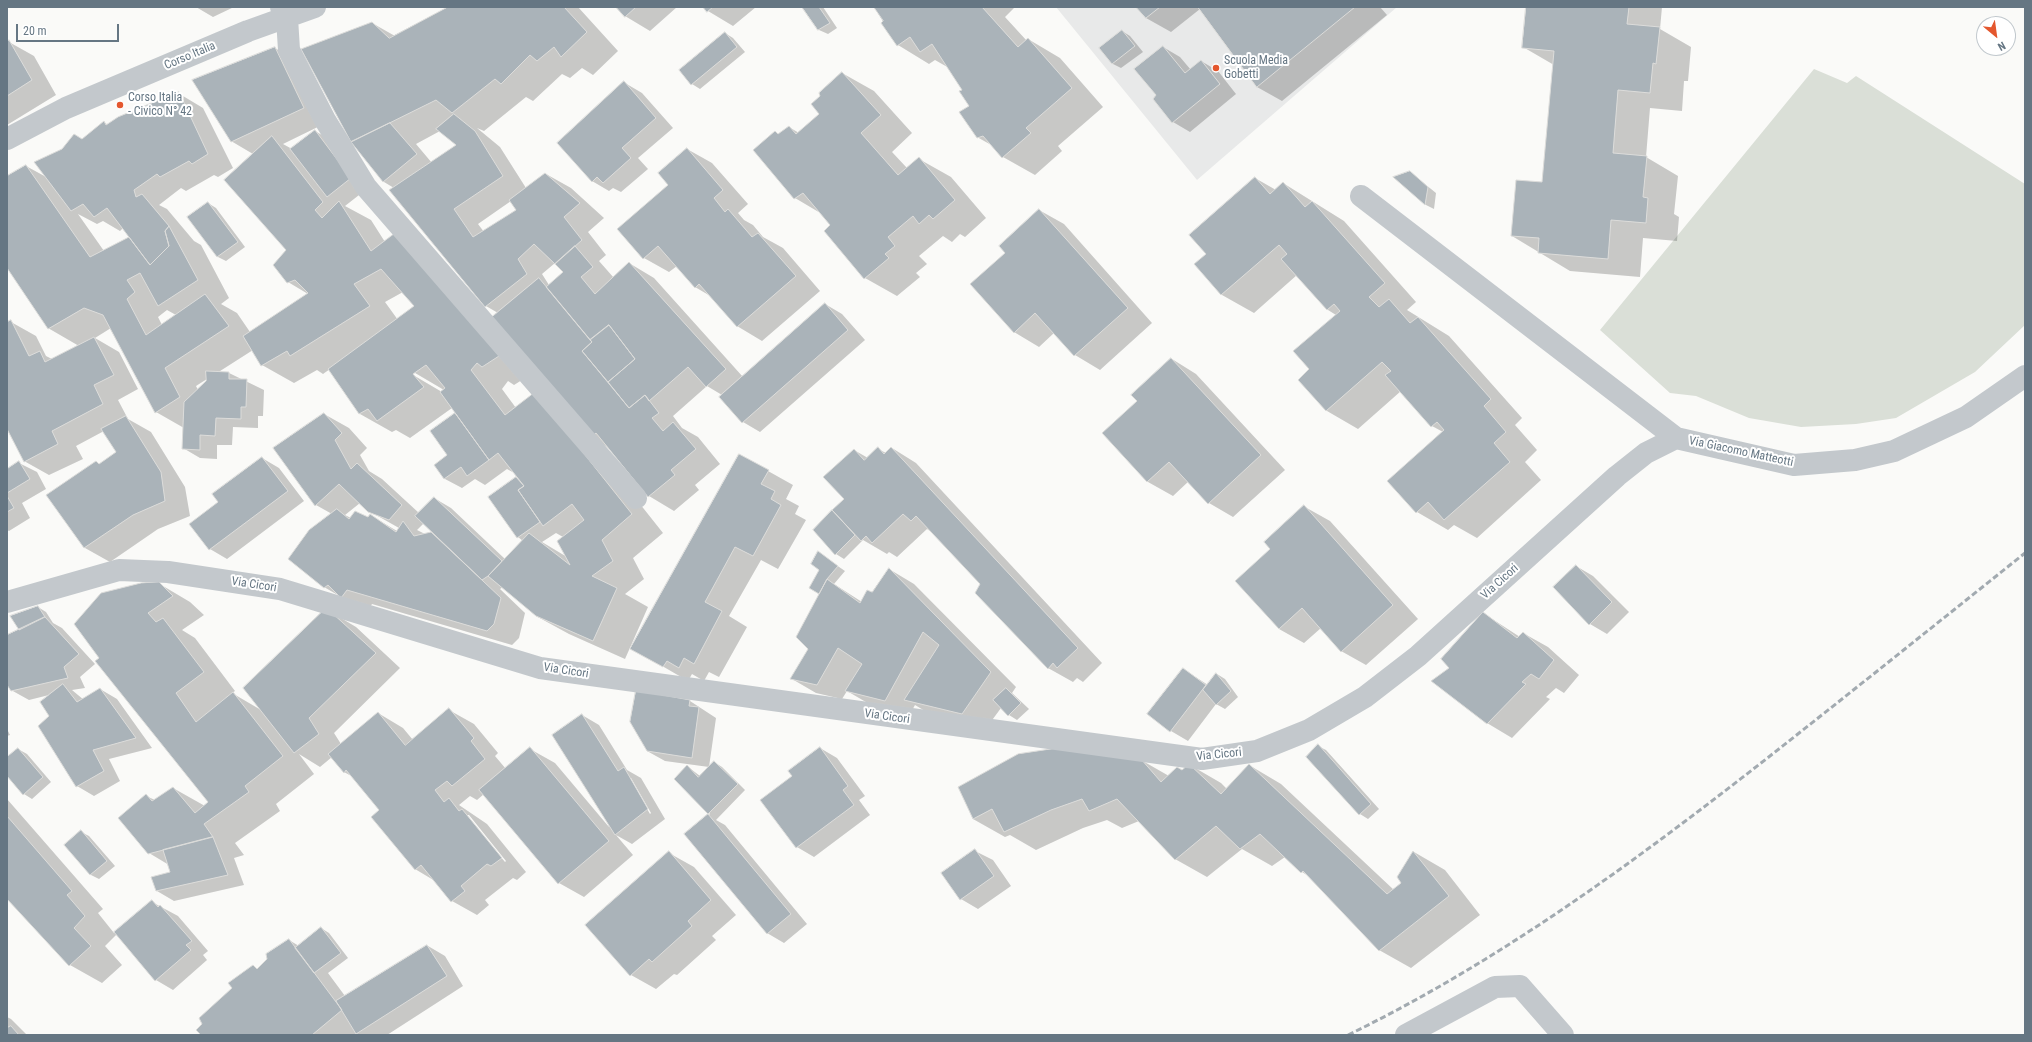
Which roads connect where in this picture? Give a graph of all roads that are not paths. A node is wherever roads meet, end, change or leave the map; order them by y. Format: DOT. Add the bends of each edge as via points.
graph roads {
  1 [pos="315,7"];
  2 [pos="284,13"];
  3 [pos="7,139"];
  4 [pos="1361,196"];
  5 [pos="2025,376"];
  6 [pos="1676,438"];
  7 [pos="636,498"];
  8 [pos="7,602"];
  9 [pos="1406,1035"];
  10 [pos="1563,1035"];
  1 -- 2 [label="street, Corso Italia"];
  2 -- 3 [label="street, Corso Italia" via="248,32 66,108"];
  2 -- 7 [label="street" via="289,50 325,120 366,187"];
  4 -- 6 [label="street"];
  5 -- 6 [label="street, Via Giacomo Matteotti" via="1966,417 1894,450 1855,460 1794,465"];
  6 -- 8 [label="street, Via Cicori" via="1646,453 1617,476 1418,656 1365,697 1309,730 1257,751 1202,759 540,668 280,589 168,572 119,570"];
  9 -- 10 [label="street" via="1495,987 1520,986"];
}
